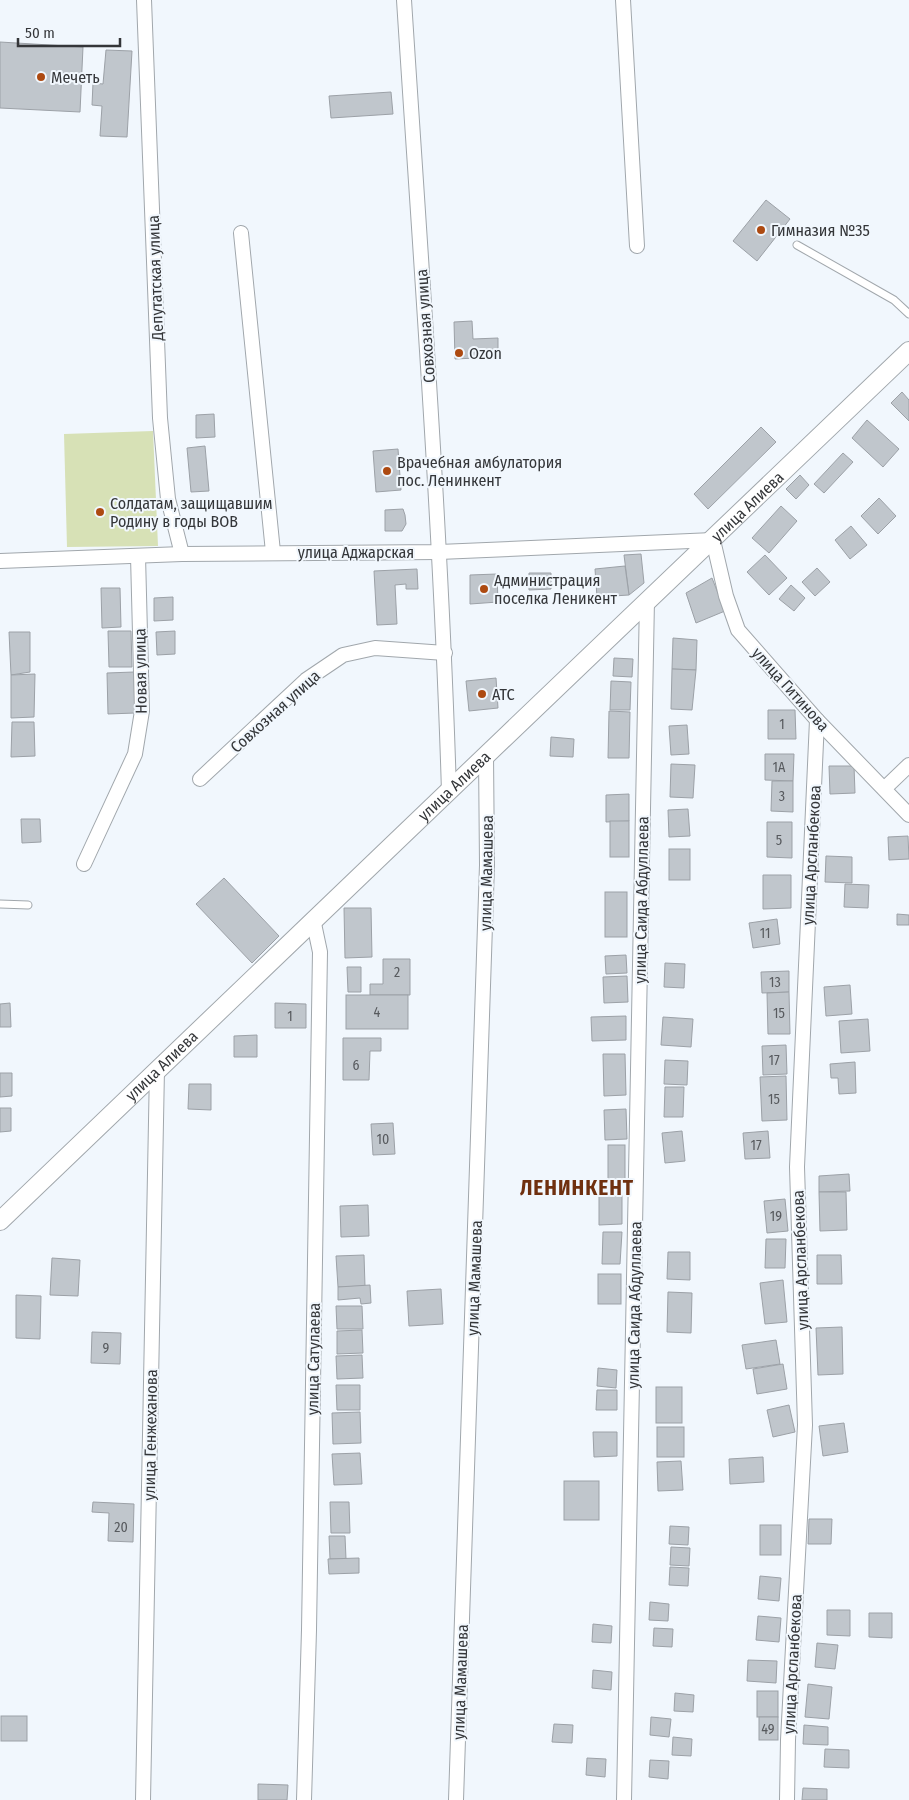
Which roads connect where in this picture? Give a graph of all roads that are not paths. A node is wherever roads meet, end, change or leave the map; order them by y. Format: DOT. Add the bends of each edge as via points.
graph roads {
  1 [pos="144,0"];
  2 [pos="404,0"];
  3 [pos="623,0"];
  4 [pos="241,233"];
  5 [pos="797,245"];
  6 [pos="638,246"];
  7 [pos="909,314"];
  8 [pos="909,351"];
  9 [pos="713,540"];
  10 [pos="273,552"];
  11 [pos="439,552"];
  12 [pos="182,554"];
  13 [pos="138,556"];
  14 [pos="0,561"];
  15 [pos="647,600"];
  16 [pos="445,653"];
  17 [pos="817,720"];
  18 [pos="486,755"];
  19 [pos="909,765"];
  20 [pos="200,779"];
  21 [pos="885,788"];
  22 [pos="448,792"];
  23 [pos="909,815"];
  24 [pos="84,864"];
  25 [pos="0,904"];
  26 [pos="28,905"];
  27 [pos="313,919"];
  28 [pos="157,1069"];
  29 [pos="0,1221"];
  30 [pos="143,1800"];
  31 [pos="304,1800"];
  32 [pos="456,1800"];
  33 [pos="624,1800"];
  34 [pos="787,1800"];
  1 -- 12 [label="street, Депутатская улица" via="160,418 168,499"];
  2 -- 11 [label="street, Совхозная улица"];
  3 -- 6 [label="street"];
  4 -- 10 [label="street"];
  5 -- 7 [label="lane" via="894,300"];
  8 -- 9 [label="street, улица Алиева"];
  9 -- 11 [label="street, улица Аджарская"];
  9 -- 15 [label="street, улица Алиева"];
  9 -- 17 [label="street, улица Гитинова" via="738,630"];
  10 -- 11 [label="street, улица Аджарская"];
  10 -- 12 [label="street, улица Аджарская"];
  11 -- 16 [label="street, Совхозная улица"];
  12 -- 13 [label="street, улица Аджарская"];
  13 -- 14 [label="street, улица Аджарская"];
  13 -- 24 [label="street, Новая улица" via="142,711 135,754"];
  15 -- 18 [label="street, улица Алиева"];
  15 -- 33 [label="street, улица Саида Абдуллаева"];
  16 -- 20 [label="street, Совхозная улица" via="375,648 343,655 306,680"];
  16 -- 22 [label="street, Совхозная улица"];
  17 -- 21 [label="street, улица Гитинова"];
  17 -- 34 [label="street, улица Арсланбекова" via="797,1167 805,1425"];
  18 -- 22 [label="street, улица Алиева"];
  18 -- 32 [label="street, улица Мамашева" via="488,865"];
  19 -- 21 [label="street"];
  21 -- 23 [label="street, улица Гитинова"];
  22 -- 27 [label="street, улица Алиева"];
  25 -- 26 [label="lane"];
  27 -- 28 [label="street, улица Алиева"];
  27 -- 31 [label="street, улица Сатулаева" via="320,952"];
  28 -- 29 [label="street, улица Алиева"];
  28 -- 30 [label="street, улица Генжеханова"];
}
